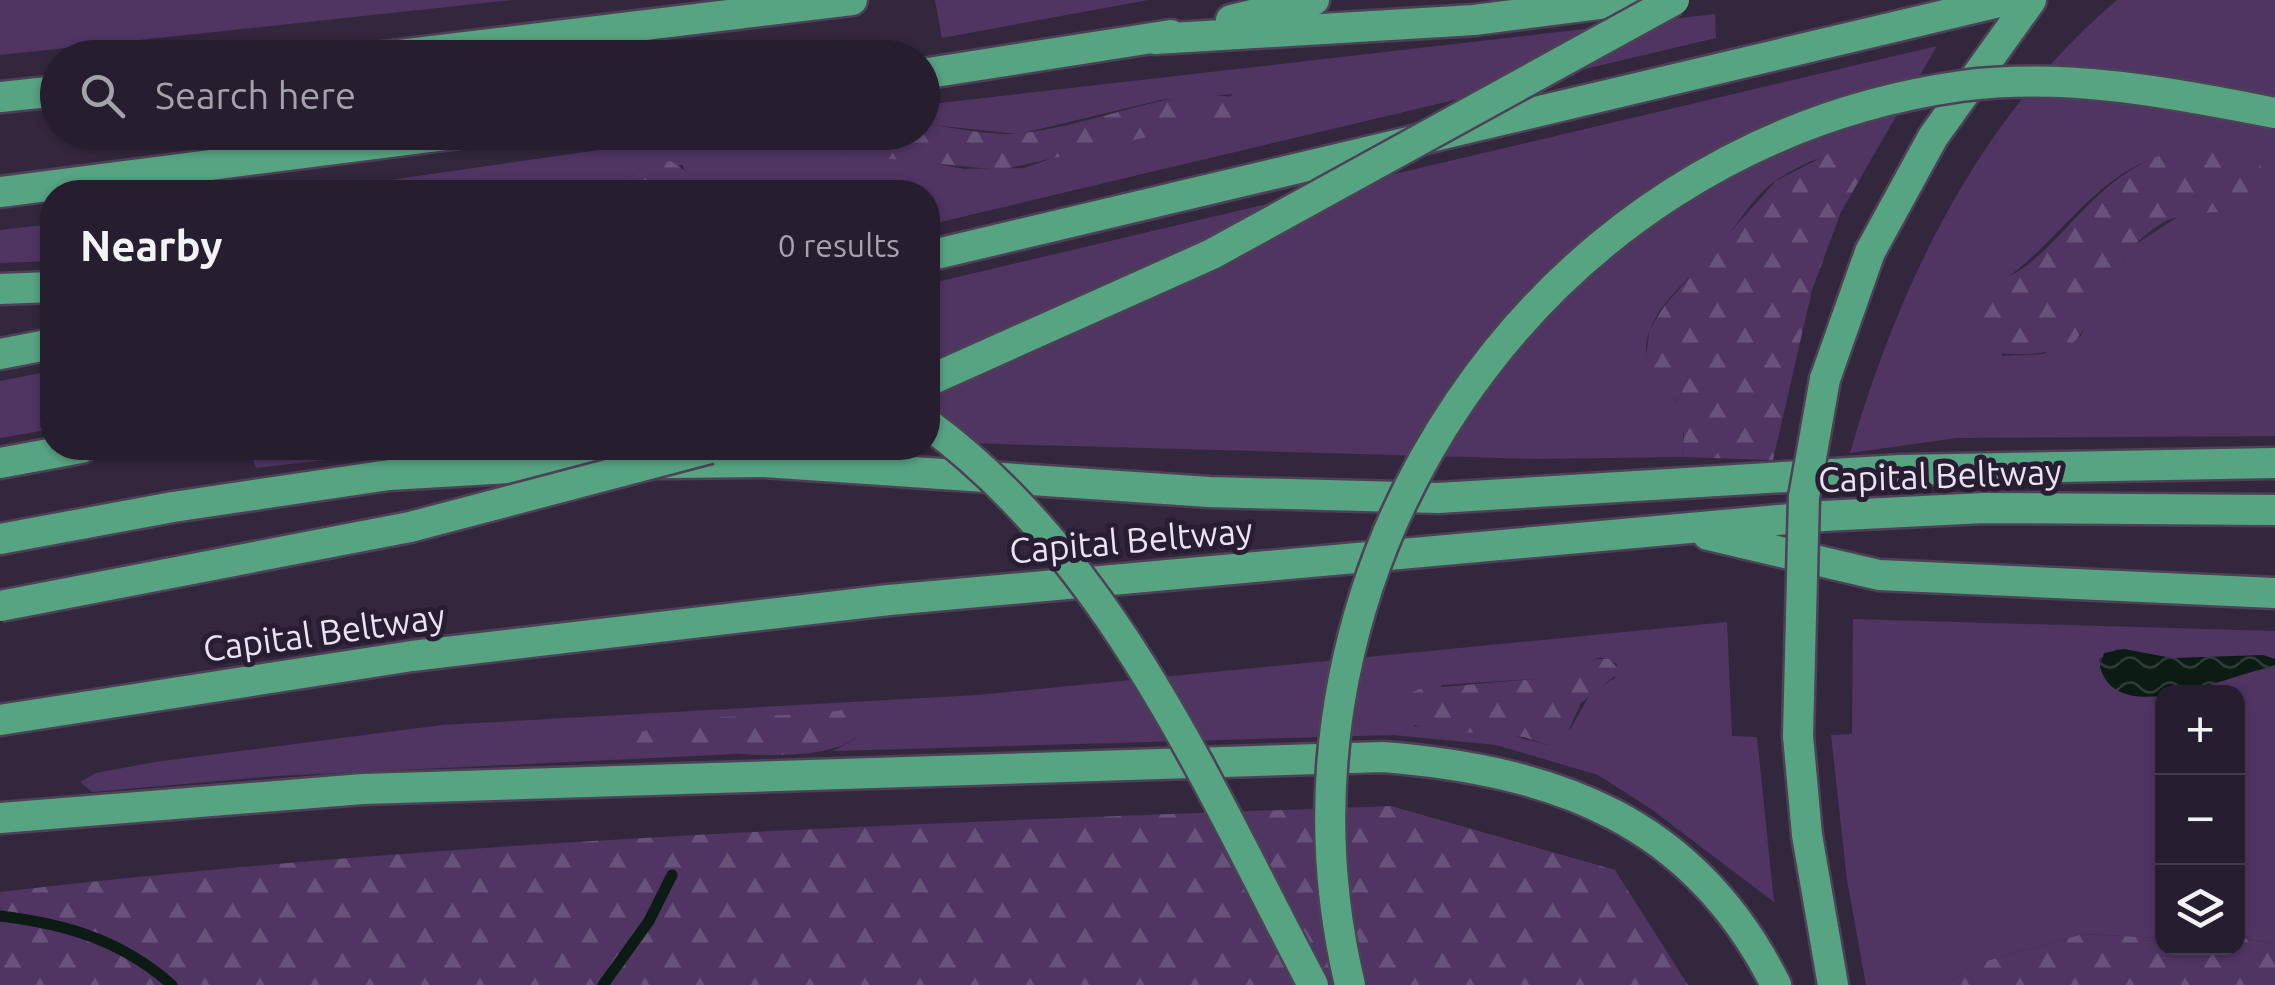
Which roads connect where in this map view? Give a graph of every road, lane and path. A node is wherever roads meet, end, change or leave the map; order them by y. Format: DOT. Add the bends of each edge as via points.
graph roads {
  1 [pos="852,0"];
  2 [pos="1314,0"];
  3 [pos="1630,0"];
  4 [pos="1674,0"];
  5 [pos="2008,0"];
  6 [pos="2031,0"];
  7 [pos="1154,38"];
  8 [pos="522,40"];
  9 [pos="940,71"];
  10 [pos="40,93"];
  11 [pos="0,97"];
  12 [pos="2275,114"];
  13 [pos="328,150"];
  14 [pos="94,180"];
  15 [pos="40,187"];
  16 [pos="0,192"];
  17 [pos="940,253"];
  18 [pos="40,287"];
  19 [pos="0,289"];
  20 [pos="40,346"];
  21 [pos="0,354"];
  22 [pos="940,376"];
  23 [pos="940,435"];
  24 [pos="40,456"];
  25 [pos="664,460"];
  26 [pos="0,463"];
  27 [pos="2275,463"];
  28 [pos="2275,510"];
  29 [pos="1686,530"];
  30 [pos="0,539"];
  31 [pos="2275,594"];
  32 [pos="0,606"];
  33 [pos="0,720"];
  34 [pos="0,818"];
  35 [pos="1313,985"];
  36 [pos="1350,985"];
  37 [pos="1776,985"];
  38 [pos="1833,985"];
  1 -- 8 [label="highway"];
  2 -- 7 [label="highway"];
  3 -- 7 [label="highway" via="1474,20"];
  4 -- 22 [label="highway, bridge" via="1212,254"];
  5 -- 17 [label="highway"];
  6 -- 38 [label="highway, bridge" via="1932,137 1870,252 1825,379 1804,497 1798,736"];
  7 -- 9 [label="highway"];
  10 -- 11 [label="highway"];
  12 -- 36 [label="highway, bridge" via="2165,92 2059,82 1962,86 1854,109 1755,146 1679,185 1583,260 1514,329 1457,402 1406,490 1368,585 1340,692 1329,798 1333,896"];
  13 -- 14 [label="highway"];
  15 -- 16 [label="highway"];
  18 -- 19 [label="highway"];
  20 -- 21 [label="highway"];
  23 -- 35 [label="highway, bridge" via="1011,500 1099,600 1160,697"];
  24 -- 26 [label="highway"];
  25 -- 32 [label="highway, bridge" via="410,527"];
  27 -- 30 [label="highway" via="1900,470 1438,498 1210,492 764,462 576,464 388,476"];
  28 -- 29 [label="highway, Capital Beltway" via="1984,508"];
  29 -- 31 [label="highway" via="1879,576"];
  29 -- 33 [label="highway, Capital Beltway" via="889,600 412,656"];
  34 -- 37 [label="highway" via="363,789 1383,757 1462,764 1546,784 1622,816 1684,862 1732,914"];
}
